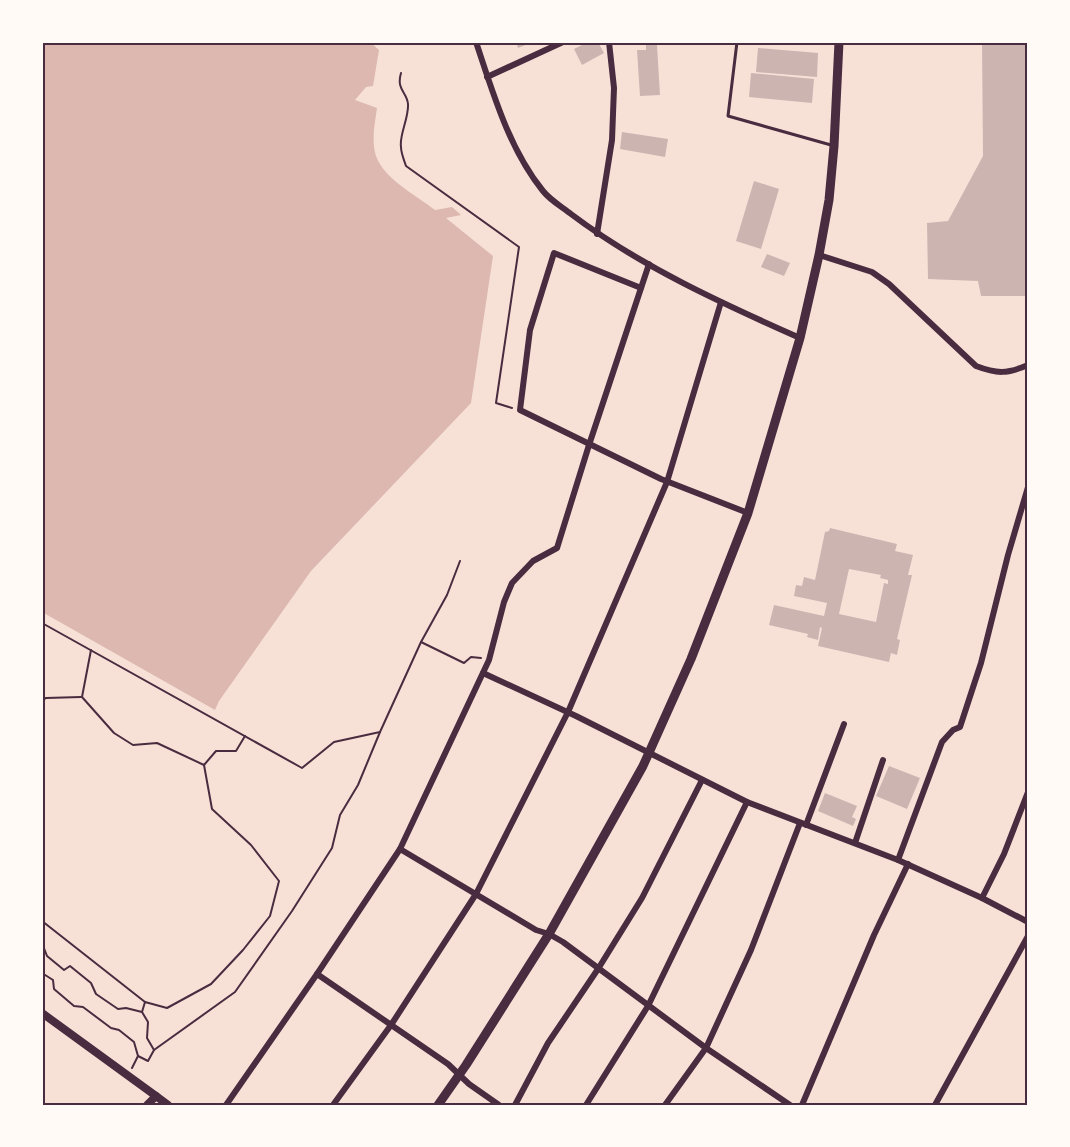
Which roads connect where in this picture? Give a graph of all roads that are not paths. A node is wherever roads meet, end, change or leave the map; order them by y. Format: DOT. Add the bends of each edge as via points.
graph roads {
  1 [pos="477,42"];
  2 [pos="563,42"];
  3 [pos="609,42"];
  4 [pos="737,42"];
  5 [pos="839,42"];
  6 [pos="488,77"];
  7 [pos="834,146"];
  8 [pos="597,234"];
  9 [pos="819,255"];
  10 [pos="649,264"];
  11 [pos="641,288"];
  12 [pos="722,302"];
  13 [pos="800,338"];
  14 [pos="1028,365"];
  15 [pos="589,445"];
  16 [pos="667,482"];
  17 [pos="1028,487"];
  18 [pos="748,513"];
  19 [pos="483,673"];
  20 [pos="567,712"];
  21 [pos="844,724"];
  22 [pos="649,753"];
  23 [pos="883,760"];
  24 [pos="702,780"];
  25 [pos="1028,792"];
  26 [pos="747,802"];
  27 [pos="803,824"];
  28 [pos="855,843"];
  29 [pos="400,849"];
  30 [pos="898,860"];
  31 [pos="908,864"];
  32 [pos="476,894"];
  33 [pos="982,897"];
  34 [pos="1028,922"];
  35 [pos="549,934"];
  36 [pos="1028,936"];
  37 [pos="598,969"];
  38 [pos="317,974"];
  39 [pos="648,1006"];
  40 [pos="42,1013"];
  41 [pos="391,1025"];
  42 [pos="706,1048"];
  43 [pos="459,1075"];
  44 [pos="156,1096"];
  45 [pos="147,1105"];
  46 [pos="168,1105"];
  47 [pos="226,1105"];
  48 [pos="333,1105"];
  49 [pos="438,1105"];
  50 [pos="499,1105"];
  51 [pos="515,1105"];
  52 [pos="586,1105"];
  53 [pos="665,1105"];
  54 [pos="790,1105"];
  55 [pos="802,1105"];
  56 [pos="935,1105"];
  1 -- 6 [label="street"];
  2 -- 6 [label="street"];
  3 -- 8 [label="street" via="614,88 612,140"];
  4 -- 7 [label="lane" via="728,116"];
  5 -- 7 [label="main road"];
  6 -- 8 [label="street" via="516,151 544,193"];
  7 -- 9 [label="main road"];
  8 -- 10 [label="street"];
  9 -- 13 [label="main road"];
  9 -- 14 [label="street" via="872,272 889,284 976,366 994,373"];
  10 -- 11 [label="street"];
  10 -- 12 [label="street"];
  11 -- 15 [label="street"];
  11 -- 15 [label="street" via="554,253 530,330 520,410"];
  12 -- 13 [label="street"];
  12 -- 16 [label="street"];
  13 -- 18 [label="main road"];
  15 -- 16 [label="street"];
  15 -- 19 [label="street" via="557,548 533,561 512,583"];
  16 -- 18 [label="street"];
  16 -- 20 [label="street"];
  17 -- 30 [label="street" via="960,726 942,742"];
  18 -- 22 [label="main road"];
  19 -- 20 [label="street"];
  19 -- 29 [label="street"];
  20 -- 22 [label="street"];
  20 -- 32 [label="street"];
  21 -- 27 [label="street"];
  22 -- 24 [label="street"];
  22 -- 35 [label="main road"];
  23 -- 28 [label="street"];
  24 -- 26 [label="street"];
  24 -- 37 [label="street" via="642,898"];
  25 -- 33 [label="street"];
  26 -- 27 [label="street"];
  26 -- 39 [label="street"];
  27 -- 28 [label="street"];
  27 -- 42 [label="street"];
  28 -- 30 [label="street"];
  29 -- 32 [label="street"];
  29 -- 38 [label="street"];
  30 -- 31 [label="street"];
  31 -- 33 [label="street"];
  31 -- 55 [label="street"];
  32 -- 35 [label="street"];
  32 -- 41 [label="street"];
  33 -- 34 [label="street"];
  35 -- 37 [label="street"];
  35 -- 43 [label="main road"];
  36 -- 56 [label="street"];
  37 -- 39 [label="street"];
  37 -- 51 [label="street" via="548,1043"];
  38 -- 41 [label="street"];
  38 -- 47 [label="street"];
  39 -- 42 [label="street"];
  39 -- 52 [label="street"];
  40 -- 44 [label="street"];
  41 -- 43 [label="street"];
  41 -- 48 [label="street"];
  42 -- 53 [label="street"];
  42 -- 54 [label="street"];
  43 -- 49 [label="main road"];
  43 -- 50 [label="street"];
  44 -- 45 [label="street"];
  44 -- 46 [label="street"];
}
